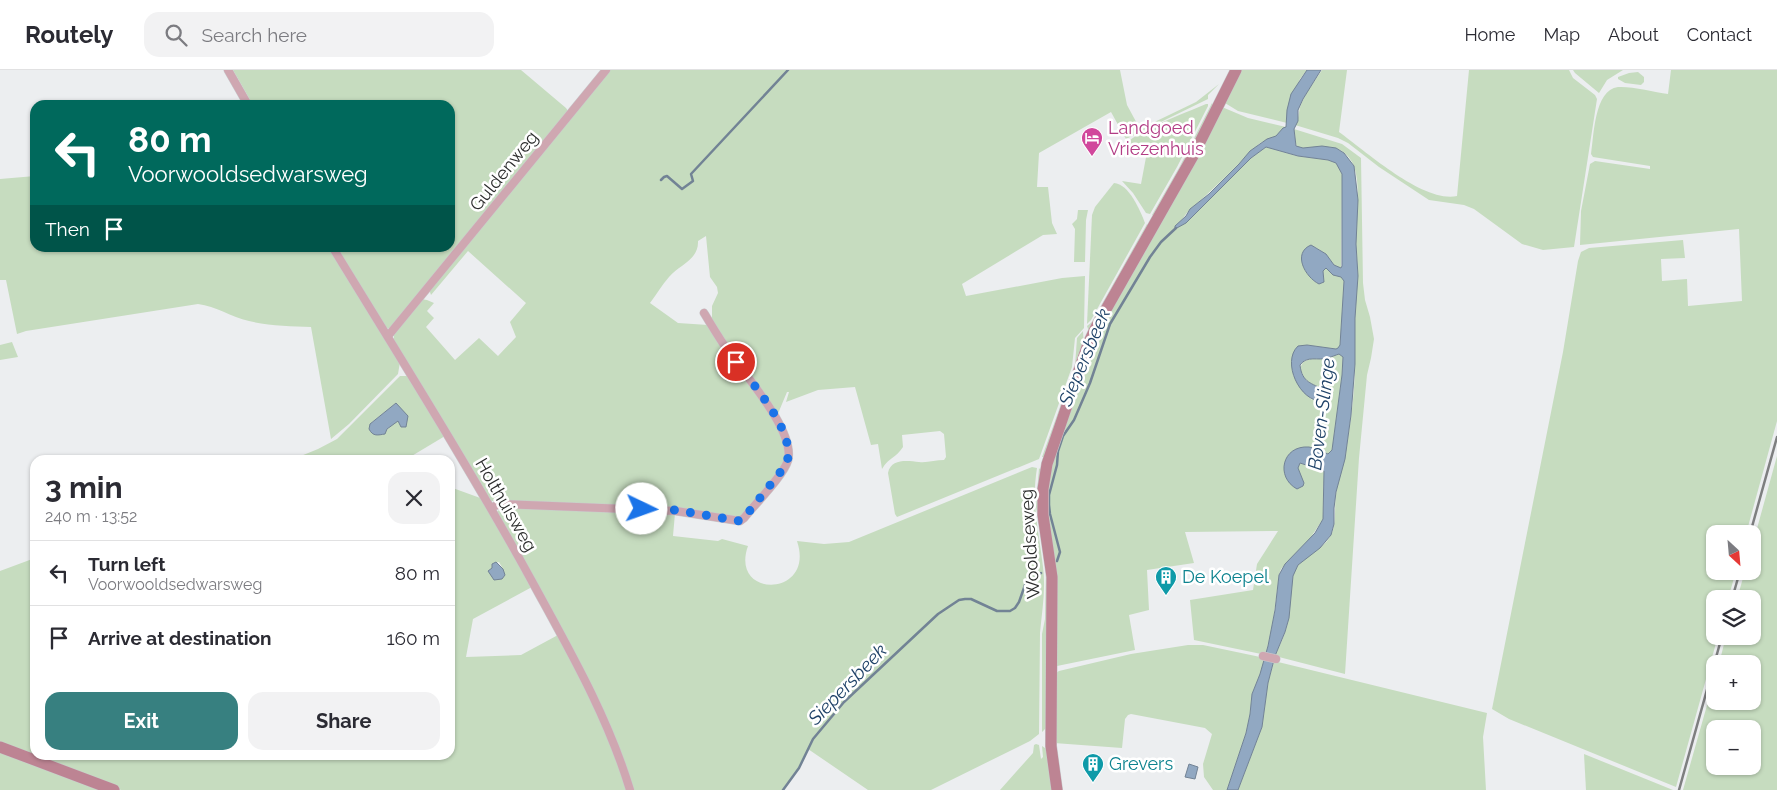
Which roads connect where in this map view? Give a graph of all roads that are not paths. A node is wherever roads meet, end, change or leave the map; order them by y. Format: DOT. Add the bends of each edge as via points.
graph roads {
  1 [pos="228,70"];
  2 [pos="606,70"];
  3 [pos="1236,70"];
  4 [pos="245,100"];
  5 [pos="336,252"];
  6 [pos="704,313"];
  7 [pos="388,336"];
  8 [pos="491,508"];
  9 [pos="1263,656"];
  10 [pos="1276,659"];
  11 [pos="0,746"];
  12 [pos="30,758"];
  13 [pos="36,760"];
  14 [pos="114,790"];
  15 [pos="630,790"];
  16 [pos="1057,790"];
  1 -- 4 [label="street"];
  2 -- 7 [label="street, Guldenweg"];
  3 -- 16 [label="main road, Wooldseweg" via="1193,156 1096,327 1047,464 1042,499 1052,577 1051,746"];
  5 -- 7 [label="street, Holthuisweg"];
  6 -- 8 [label="street" via="774,414 788,448 788,459 782,470 744,518 740,521 676,510 609,507 499,504"];
  7 -- 8 [label="street, Holthuisweg"];
  8 -- 15 [label="street, Holthuisweg" via="606,722"];
  9 -- 10 [label="street"];
  11 -- 12 [label="main road"];
  13 -- 14 [label="main road"];
}
